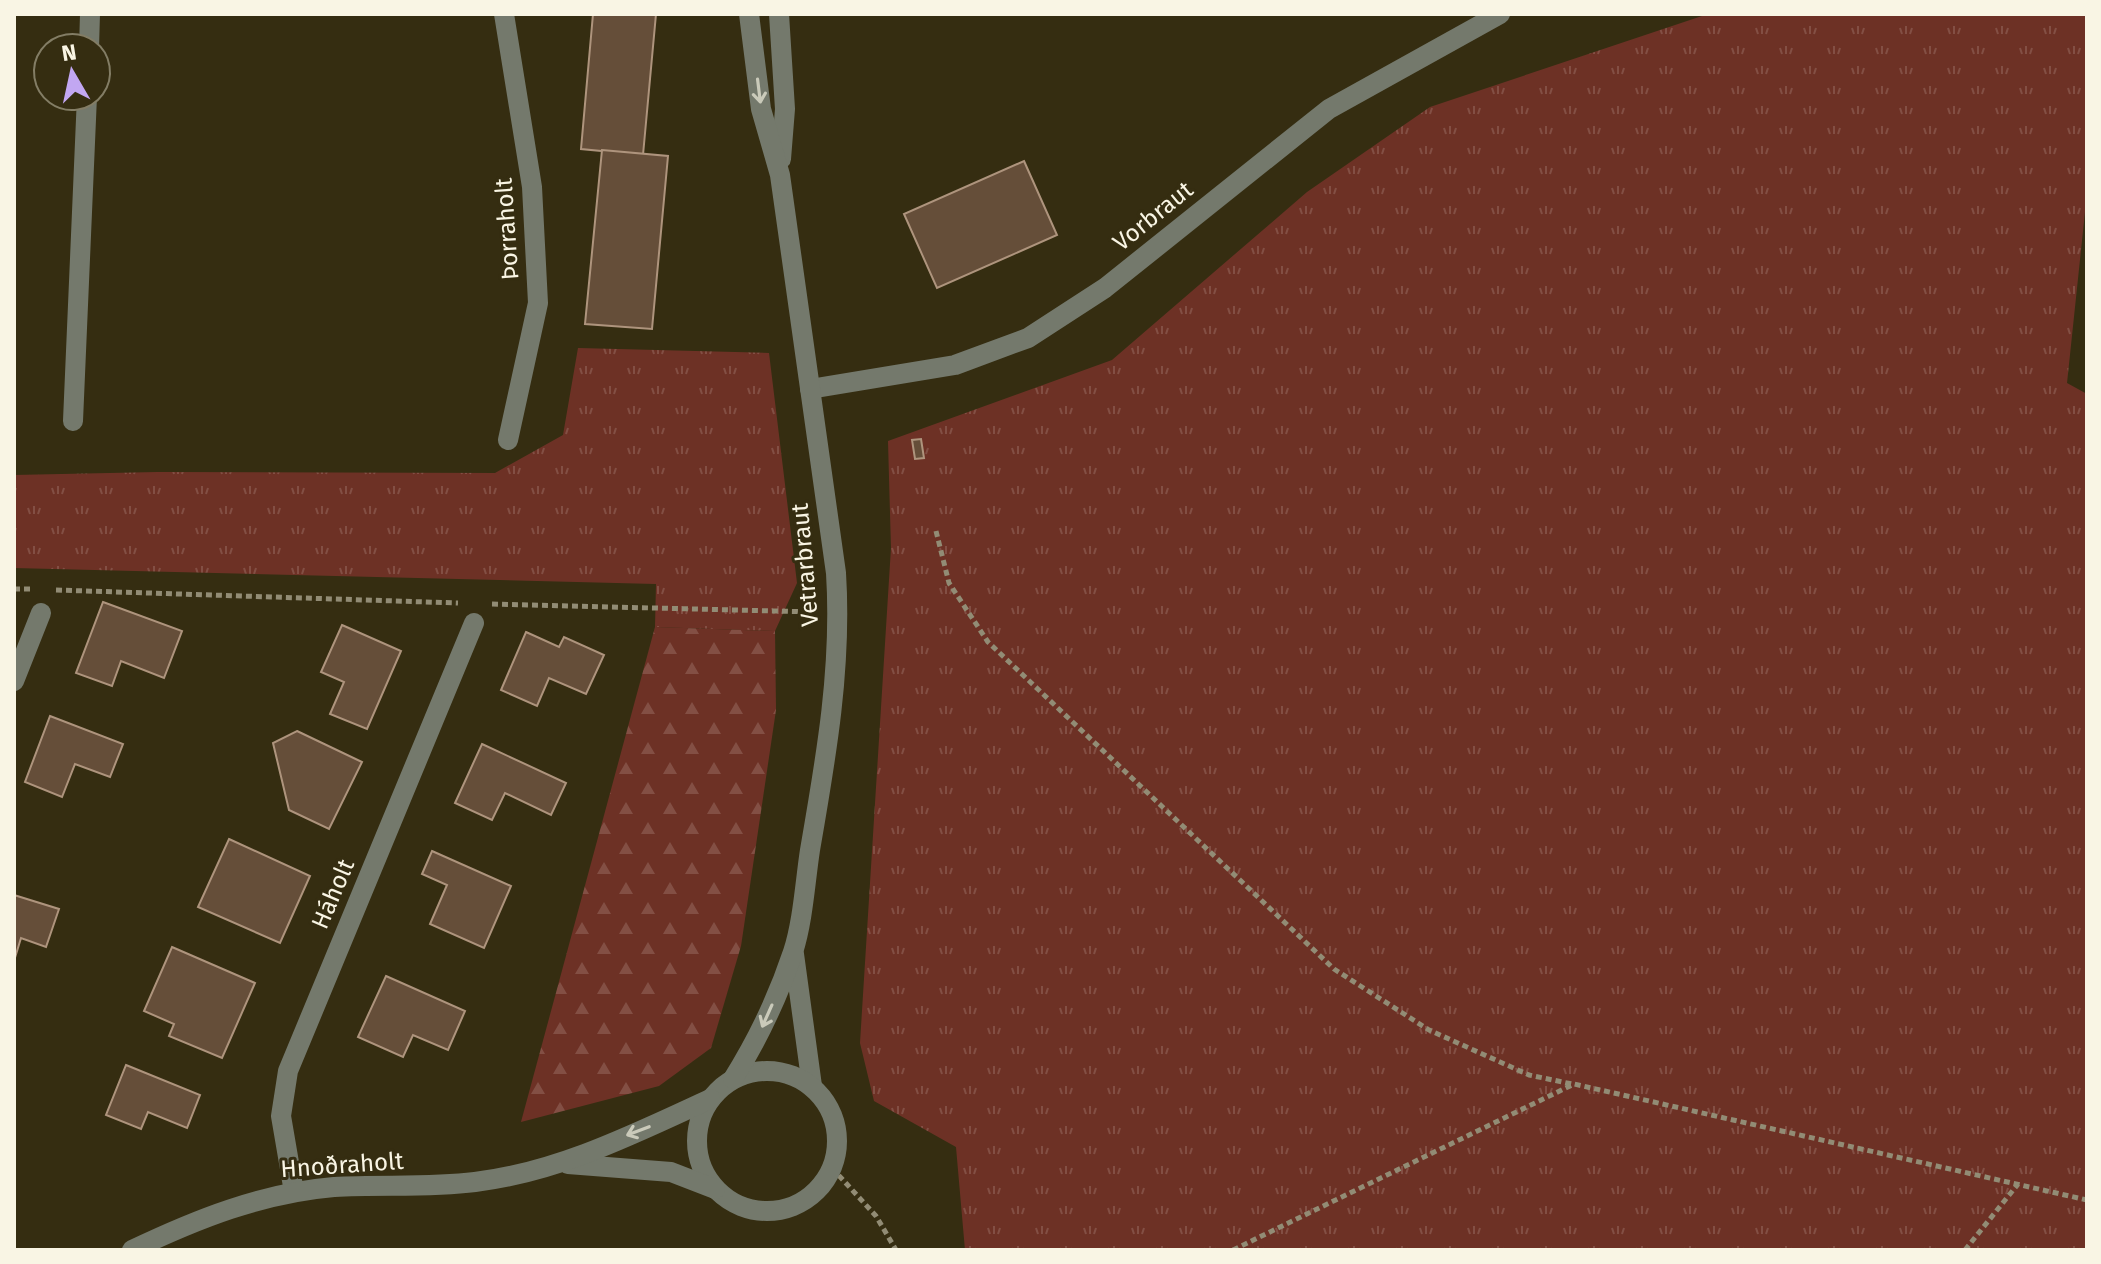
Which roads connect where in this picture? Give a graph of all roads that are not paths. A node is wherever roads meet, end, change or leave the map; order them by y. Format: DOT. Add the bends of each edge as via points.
graph roads {
  1 [pos="504,14"];
  2 [pos="749,14"];
  3 [pos="779,14"];
  4 [pos="1500,14"];
  5 [pos="86,112"];
  6 [pos="780,175"];
  7 [pos="810,389"];
  8 [pos="73,421"];
  9 [pos="508,440"];
  10 [pos="474,610"];
  11 [pos="41,613"];
  12 [pos="14,681"];
  13 [pos="794,950"];
  14 [pos="733,1079"];
  15 [pos="812,1086"];
  16 [pos="710,1099"];
  17 [pos="564,1163"];
  18 [pos="715,1189"];
  19 [pos="294,1192"];
  20 [pos="132,1250"];
  1 -- 9 [label="street, Þorraholt" via="532,187 538,303"];
  2 -- 6 [label="street, Vetrarbraut, one-way" via="761,109"];
  3 -- 6 [label="street, Vetrarbraut" via="785,109"];
  4 -- 7 [label="street, Vorbraut" via="1329,109 1105,288 1028,338 955,365"];
  5 -- 8 [label="street"];
  6 -- 7 [label="street, Vetrarbraut"];
  7 -- 13 [label="street, Vetrarbraut" via="839,613 826,754"];
  10 -- 19 [label="street, Háholt" via="288,1071 281,1116"];
  11 -- 12 [label="street"];
  13 -- 14 [label="street, Vetrarbraut, one-way"];
  13 -- 15 [label="street, Vetrarbraut"];
  14 -- 15 [label="street, Vetrarbraut" via="773,1070"];
  14 -- 16 [label="street, Vetrarbraut"];
  15 -- 18 [label="street, Vetrarbraut" via="833,1116 837,1142 832,1168 815,1193 785,1209 751,1210"];
  16 -- 17 [label="street, Hnoðraholt, one-way"];
  16 -- 18 [label="street, Vetrarbraut" via="696,1136 701,1164"];
  17 -- 18 [label="street, Hnoðraholt" via="671,1172"];
  17 -- 19 [label="street, Hnoðraholt" via="475,1182"];
  19 -- 20 [label="street, Hnoðraholt" via="213,1214"];
}
